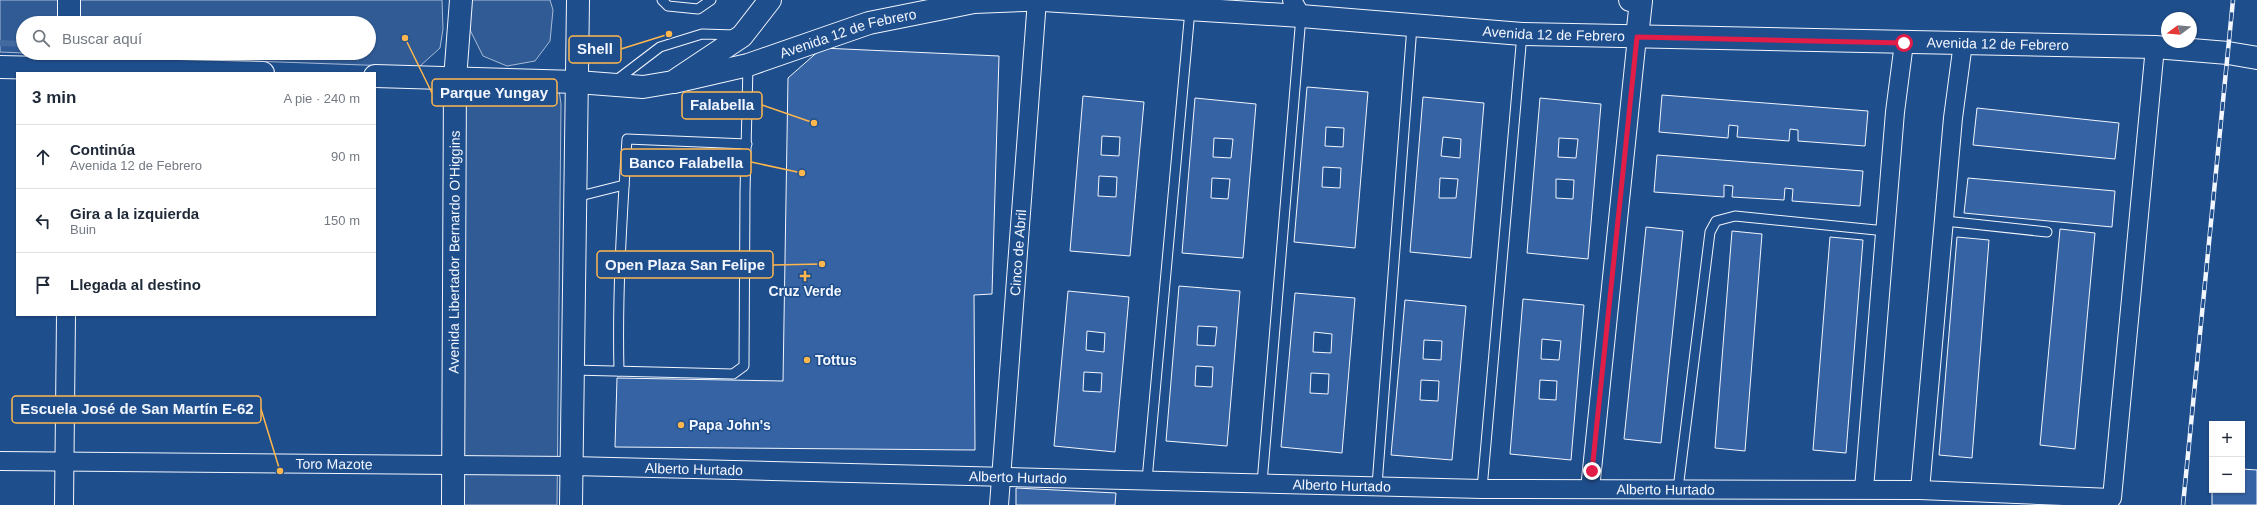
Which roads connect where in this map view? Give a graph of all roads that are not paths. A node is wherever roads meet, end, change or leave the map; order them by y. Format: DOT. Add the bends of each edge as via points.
graph roads {
  1 [pos="69,0"];
  2 [pos="460,0"];
  3 [pos="578,0"];
  4 [pos="662,0"];
  5 [pos="711,0"];
  6 [pos="770,0"];
  7 [pos="1025,0"];
  8 [pos="1037,0"];
  9 [pos="1043,0"];
  10 [pos="1635,0"];
  11 [pos="1255,7"];
  12 [pos="1296,8"];
  13 [pos="1190,10"];
  14 [pos="69,16"];
  15 [pos="1412,26"];
  16 [pos="1522,34"];
  17 [pos="742,36"];
  18 [pos="1637,37"];
  19 [pos="1904,43"];
  20 [pos="1963,43"];
  21 [pos="2155,47"];
  22 [pos="2257,58"];
  23 [pos="69,64"];
  24 [pos="748,65"];
  25 [pos="0,67"];
  26 [pos="241,72"];
  27 [pos="376,76"];
  28 [pos="455,79"];
  29 [pos="577,82"];
  30 [pos="673,82"];
  31 [pos="610,85"];
  32 [pos="747,144"];
  33 [pos="624,185"];
  34 [pos="576,197"];
  35 [pos="1945,221"];
  36 [pos="1886,231"];
  37 [pos="2047,232"];
  38 [pos="66,316"];
  39 [pos="573,370"];
  40 [pos="619,371"];
  41 [pos="0,461"];
  42 [pos="64,462"];
  43 [pos="453,466"];
  44 [pos="572,466"];
  45 [pos="1000,478"];
  46 [pos="1148,480"];
  47 [pos="1262,483"];
  48 [pos="1376,485"];
  49 [pos="1590,488"];
  50 [pos="1482,489"];
  51 [pos="1678,489"];
  52 [pos="1864,490"];
  53 [pos="1920,490"];
  54 [pos="64,505"];
  55 [pos="453,505"];
  56 [pos="571,505"];
  57 [pos="999,505"];
  1 -- 14 [label="main road"];
  2 -- 28 [label="main road, Avenida Libertador Bernardo O'Higgins"];
  3 -- 29 [label="main road"];
  4 -- 5 [label="lane" via="668,6 698,9"];
  6 -- 17 [label="main road"];
  7 -- 24 [label="main road, Avenida 12 de Febrero" via="974,2 868,22"];
  8 -- 45 [label="street, Cinco de Abril"];
  9 -- 13 [label="main road, Avenida 12 de Febrero"];
  10 -- 18 [label="main road"];
  11 -- 12 [label="main road, Avenida 12 de Febrero"];
  11 -- 13 [label="main road, Avenida 12 de Febrero"];
  12 -- 15 [label="main road, Avenida 12 de Febrero"];
  12 -- 47 [label="lane"];
  13 -- 46 [label="lane"];
  15 -- 16 [label="main road, Avenida 12 de Febrero"];
  15 -- 48 [label="lane"];
  16 -- 18 [label="main road, Avenida 12 de Febrero"];
  16 -- 50 [label="lane"];
  17 -- 30 [label="main road"];
  17 -- 31 [label="lane" via="702,34 660,48"];
  18 -- 19 [label="main road, Avenida 12 de Febrero"];
  18 -- 49 [label="street"];
  19 -- 20 [label="main road, Avenida 12 de Febrero"];
  19 -- 36 [label="street"];
  20 -- 21 [label="main road, Avenida 12 de Febrero"];
  20 -- 35 [label="street"];
  21 -- 22 [label="main road, Avenida 12 de Febrero"];
  21 -- 53 [label="street, Alberto Hurtado" via="2112,498"];
  23 -- 25 [label="main road"];
  23 -- 26 [label="main road"];
  24 -- 30 [label="main road, Avenida 12 de Febrero"];
  24 -- 32 [label="lane"];
  27 -- 28 [label="main road, Avenida 12 de Febrero"];
  28 -- 29 [label="main road, Avenida 12 de Febrero"];
  28 -- 43 [label="main road, Avenida Libertador Bernardo O'Higgins"];
  29 -- 31 [label="main road, Avenida 12 de Febrero"];
  29 -- 34 [label="main road"];
  30 -- 31 [label="main road, Avenida 12 de Febrero" via="643,87"];
  32 -- 33 [label="lane" via="627,140"];
  32 -- 40 [label="lane" via="744,366 733,374"];
  33 -- 34 [label="lane"];
  33 -- 40 [label="lane" via="618,323"];
  34 -- 39 [label="main road"];
  35 -- 37 [label="lane"];
  35 -- 53 [label="street"];
  36 -- 51 [label="lane" via="1735,216 1716,221 1710,232"];
  36 -- 52 [label="street"];
  38 -- 42 [label="street"];
  39 -- 40 [label="lane"];
  39 -- 44 [label="main road"];
  41 -- 42 [label="street, Toro Mazote"];
  42 -- 43 [label="street, Toro Mazote"];
  42 -- 54 [label="street"];
  43 -- 44 [label="street, Toro Mazote"];
  43 -- 55 [label="main road, Avenida Libertador Bernardo O'Higgins"];
  44 -- 45 [label="street, Alberto Hurtado"];
  44 -- 56 [label="main road"];
  45 -- 46 [label="street, Alberto Hurtado"];
  45 -- 57 [label="street, Cinco de Abril"];
  46 -- 47 [label="street, Alberto Hurtado"];
  47 -- 48 [label="street, Alberto Hurtado"];
  48 -- 50 [label="street, Alberto Hurtado"];
  49 -- 50 [label="street, Alberto Hurtado"];
  49 -- 51 [label="street, Alberto Hurtado"];
  51 -- 52 [label="street, Alberto Hurtado"];
  52 -- 53 [label="street, Alberto Hurtado"];
}
